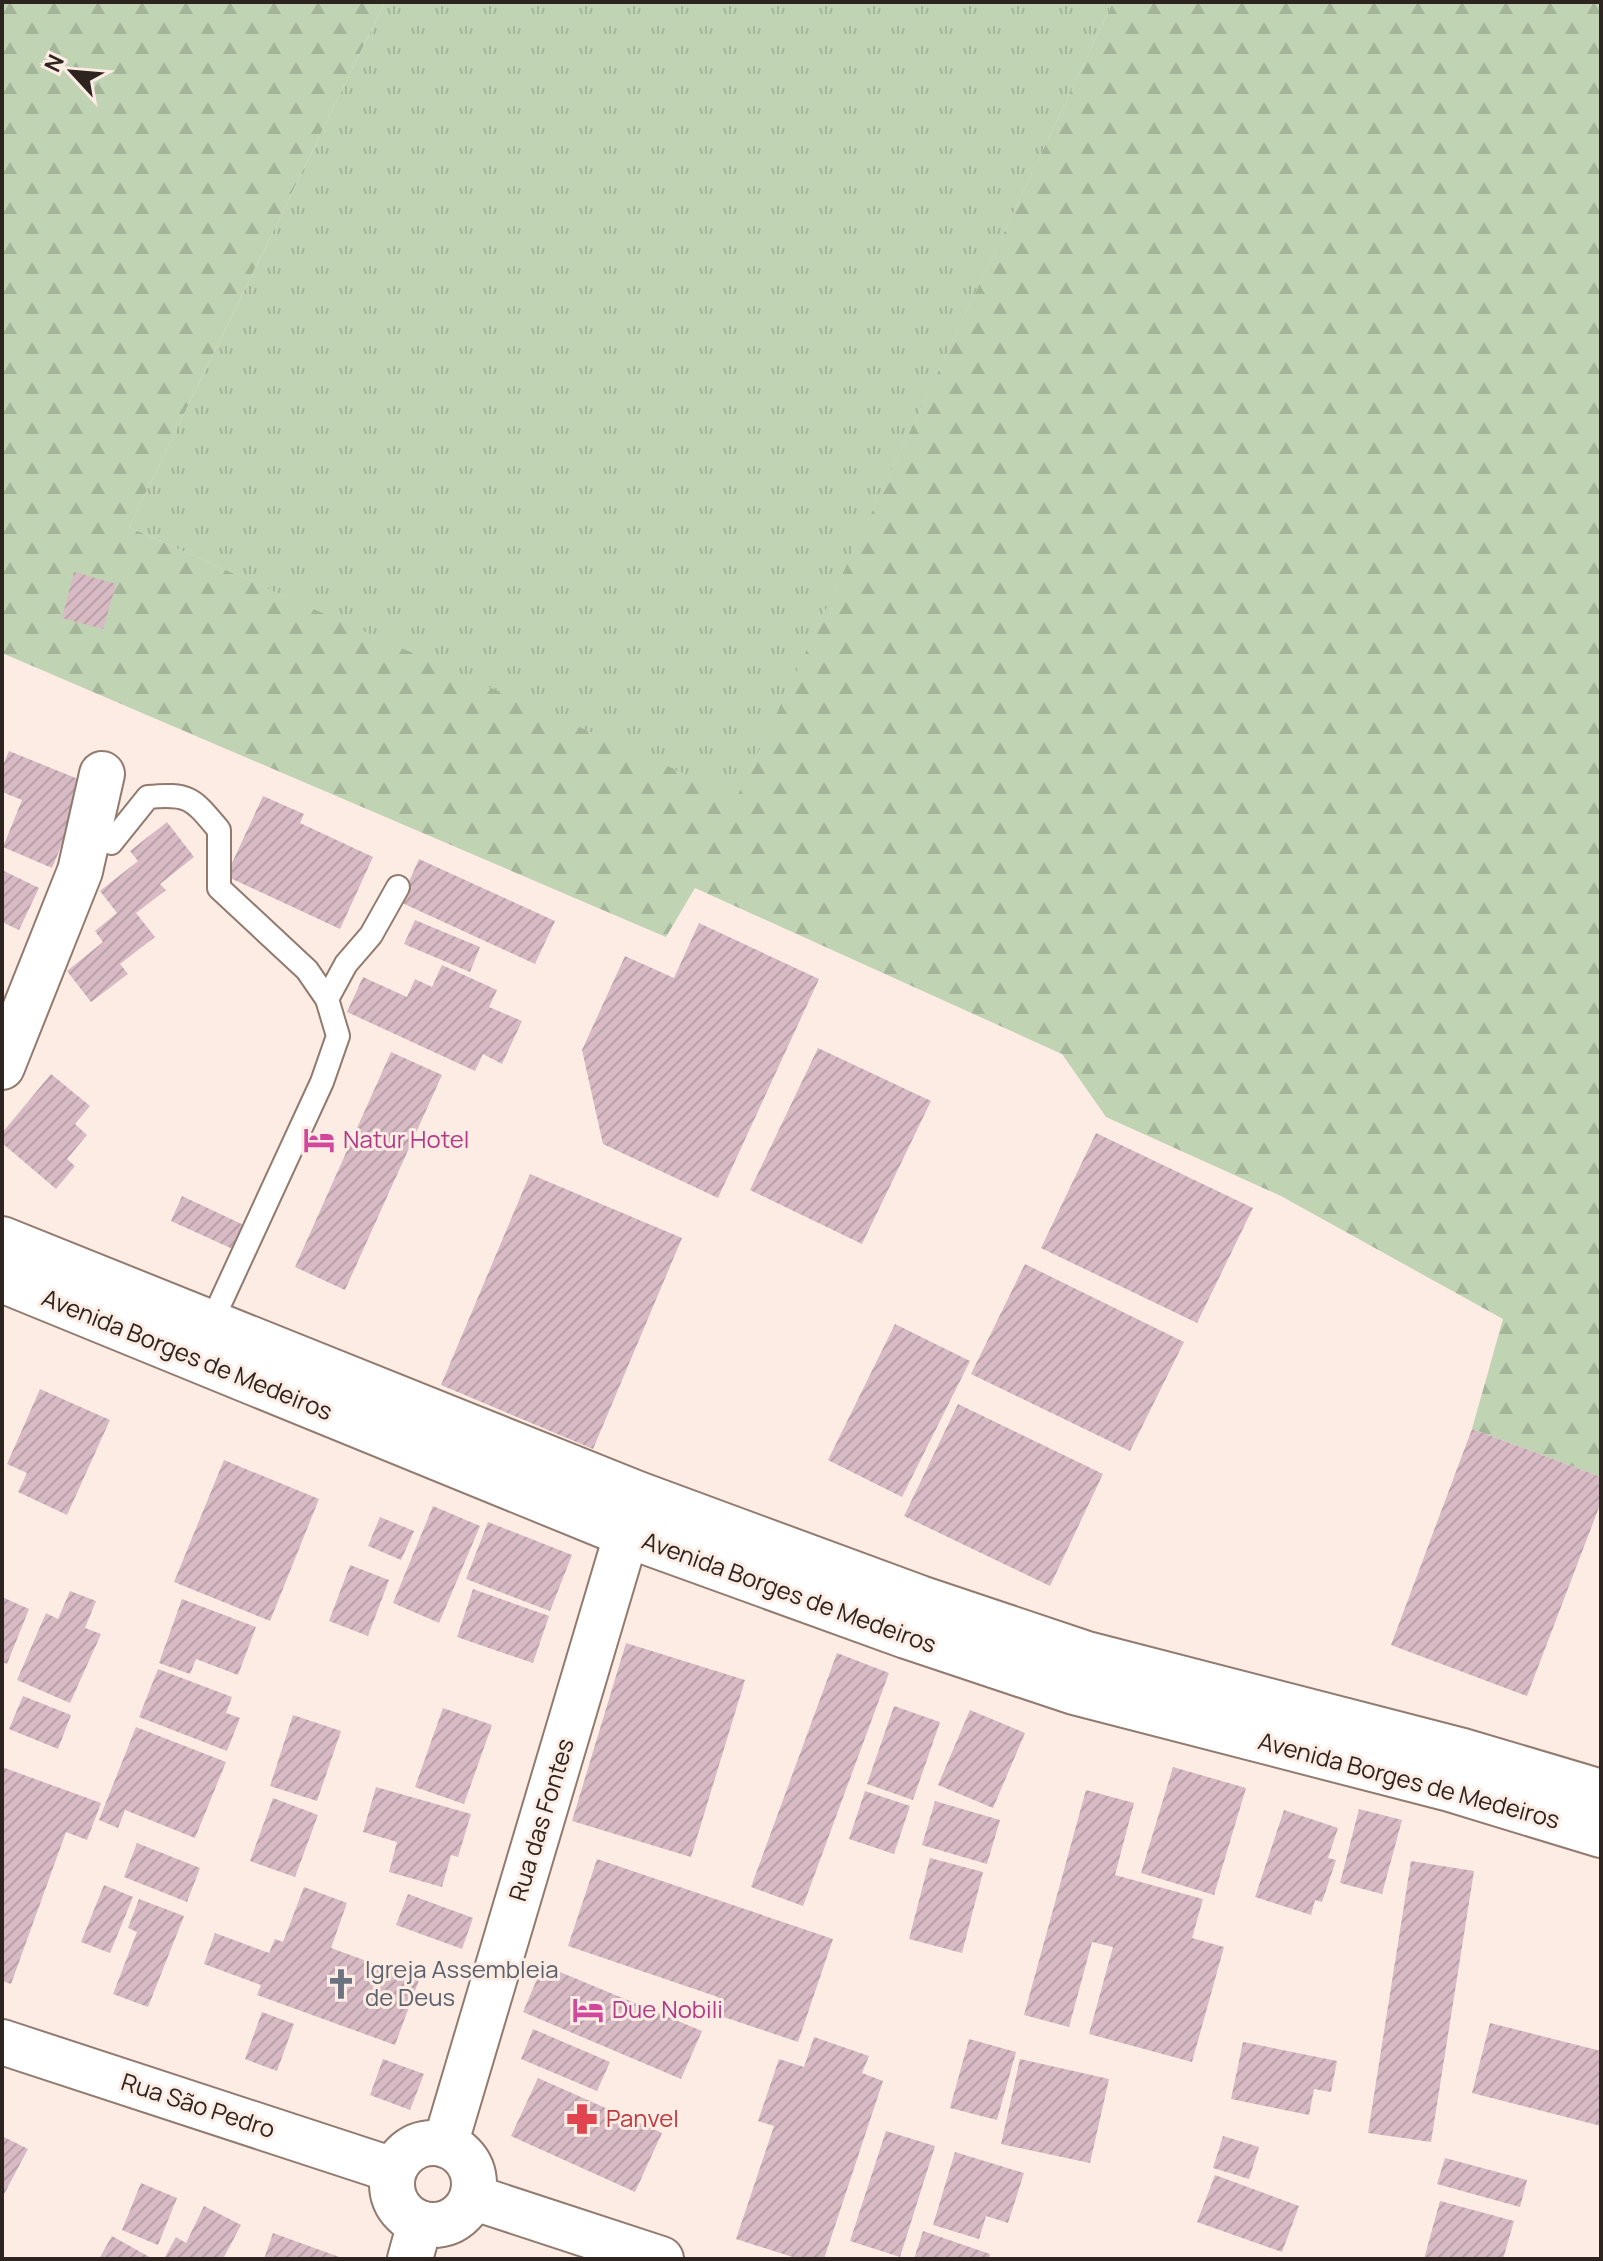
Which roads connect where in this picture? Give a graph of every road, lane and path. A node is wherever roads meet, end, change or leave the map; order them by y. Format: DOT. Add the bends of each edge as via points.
graph roads {
  1 [pos="102,774"];
  2 [pos="111,843"];
  3 [pos="398,887"];
  4 [pos="327,999"];
  5 [pos="2,1067"];
  6 [pos="2,1239"];
  7 [pos="2,1280"];
  8 [pos="94,1297"];
  9 [pos="225,1342"];
  10 [pos="633,1515"];
  11 [pos="1080,1673"];
  12 [pos="1601,1792"];
  13 [pos="1601,1835"];
  14 [pos="2,2042"];
  15 [pos="445,2145"];
  16 [pos="393,2170"];
  17 [pos="472,2197"];
  18 [pos="415,2241"];
  19 [pos="661,2259"];
  1 -- 5 [label="main road" via="80,871"];
  2 -- 4 [label="lane" via="148,797 177,794 198,806 219,830 219,888 307,970"];
  3 -- 4 [label="lane"];
  4 -- 9 [label="lane" via="338,1036"];
  6 -- 8 [label="main road, Avenida Borges de Medeiros"];
  7 -- 8 [label="main road, Avenida Borges de Medeiros"];
  8 -- 9 [label="main road, Avenida Borges de Medeiros"];
  9 -- 10 [label="main road, Avenida Borges de Medeiros"];
  10 -- 11 [label="main road, Avenida Borges de Medeiros"];
  10 -- 15 [label="main road, Rua das Fontes"];
  11 -- 12 [label="main road, Avenida Borges de Medeiros" via="1463,1751"];
  11 -- 13 [label="main road, Avenida Borges de Medeiros"];
  14 -- 16 [label="main road, Rua São Pedro"];
  15 -- 16 [label="main road" via="420,2145"];
  15 -- 17 [label="main road" via="472,2171"];
  16 -- 18 [label="main road" via="392,2184"];
  17 -- 18 [label="main road" via="457,2217"];
  17 -- 19 [label="main road"];
}
